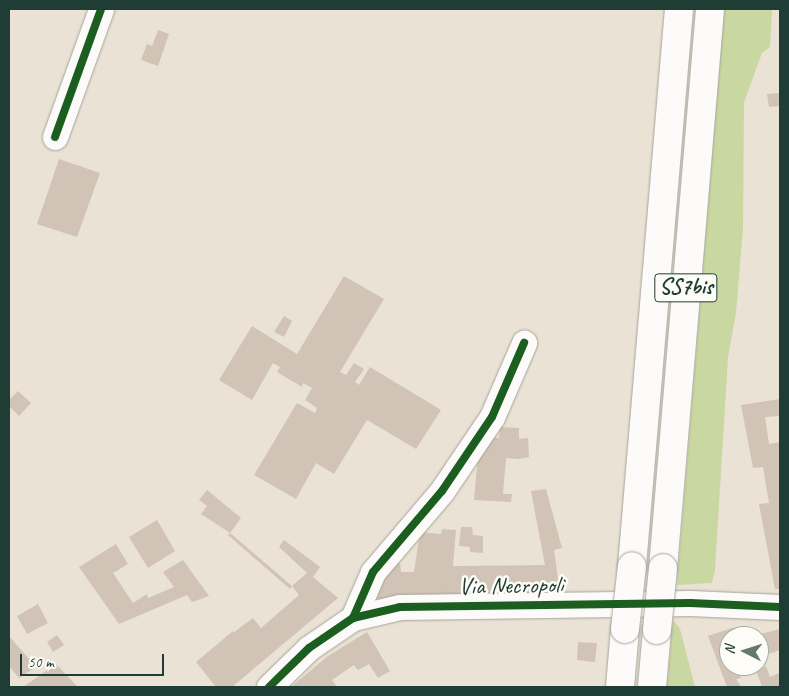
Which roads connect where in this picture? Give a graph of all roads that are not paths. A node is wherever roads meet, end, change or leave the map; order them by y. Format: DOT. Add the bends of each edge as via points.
graph roads {
  1 [pos="101,9"];
  2 [pos="679,9"];
  3 [pos="710,9"];
  4 [pos="55,137"];
  5 [pos="524,343"];
  6 [pos="780,607"];
  7 [pos="353,618"];
  8 [pos="269,687"];
  9 [pos="620,687"];
  10 [pos="652,687"];
  1 -- 4 [label="street"];
  2 -- 9 [label="highway, SS7bis, bridge"];
  3 -- 10 [label="highway, SS7bis, bridge"];
  5 -- 7 [label="street" via="492,418 442,491 373,572"];
  6 -- 7 [label="street, Via Necropoli" via="690,603 400,607"];
  7 -- 8 [label="street, Via Necropoli" via="309,648"];
}
